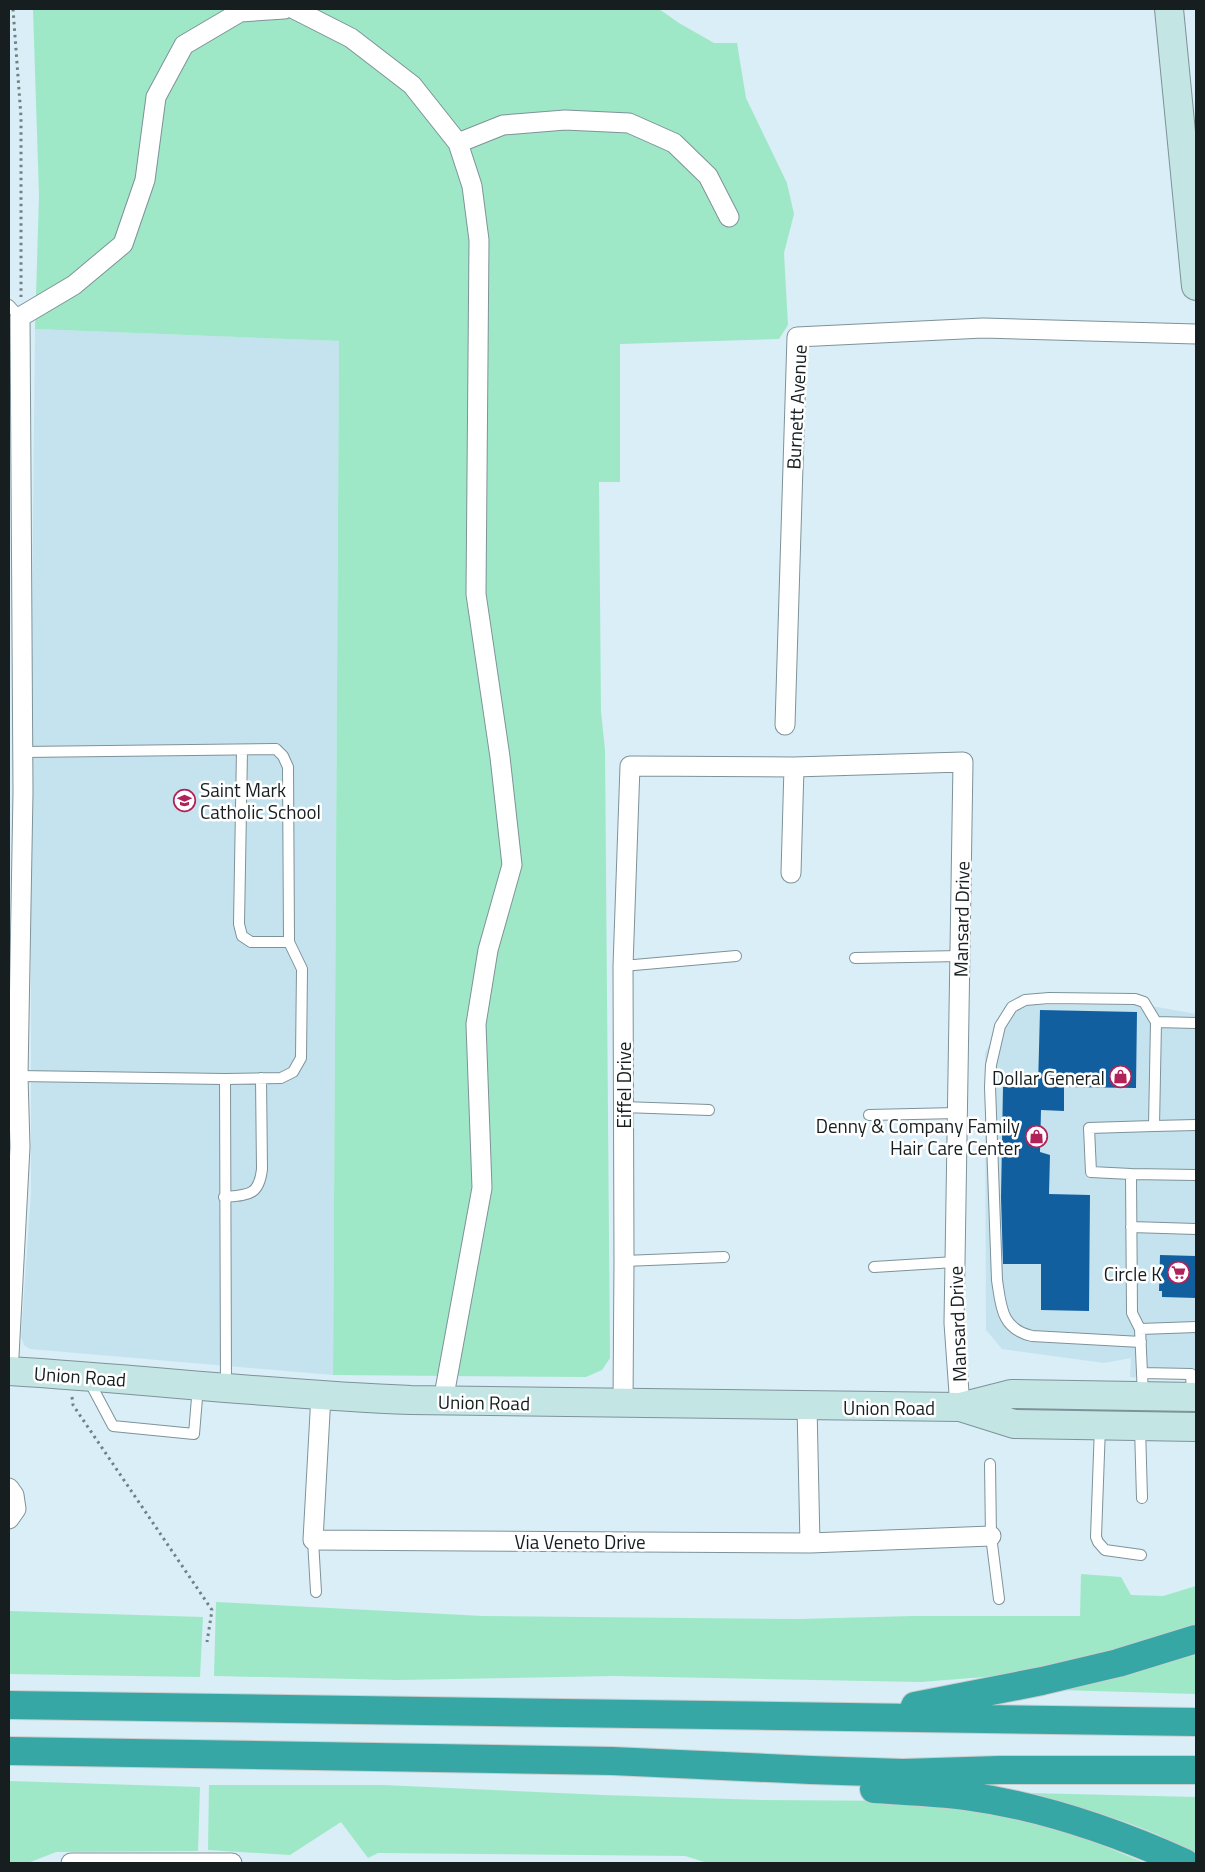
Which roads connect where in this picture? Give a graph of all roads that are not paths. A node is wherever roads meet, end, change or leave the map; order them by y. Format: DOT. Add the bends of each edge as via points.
graph roads {
  1 [pos="284,9"];
  2 [pos="294,9"];
  3 [pos="1169,9"];
  4 [pos="458,143"];
  5 [pos="1191,188"];
  6 [pos="729,217"];
  7 [pos="1196,286"];
  8 [pos="14,311"];
  9 [pos="1196,334"];
  10 [pos="785,725"];
  11 [pos="242,750"];
  12 [pos="23,752"];
  13 [pos="630,766"];
  14 [pos="794,767"];
  15 [pos="791,874"];
  16 [pos="288,942"];
  17 [pos="736,956"];
  18 [pos="961,956"];
  19 [pos="855,958"];
  20 [pos="623,966"];
  21 [pos="1156,1022"];
  22 [pos="1196,1023"];
  23 [pos="18,1076"];
  24 [pos="261,1078"];
  25 [pos="225,1079"];
  26 [pos="623,1107"];
  27 [pos="709,1110"];
  28 [pos="957,1113"];
  29 [pos="869,1115"];
  30 [pos="1154,1126"];
  31 [pos="1196,1126"];
  32 [pos="14,1147"];
  33 [pos="1130,1174"];
  34 [pos="1196,1175"];
  35 [pos="224,1197"];
  36 [pos="1131,1227"];
  37 [pos="1196,1229"];
  38 [pos="724,1257"];
  39 [pos="624,1261"];
  40 [pos="955,1262"];
  41 [pos="874,1267"];
  42 [pos="1196,1328"];
  43 [pos="1140,1329"];
  44 [pos="1141,1342"];
  45 [pos="9,1356"];
  46 [pos="9,1372"];
  47 [pos="1143,1384"];
  48 [pos="198,1385"];
  49 [pos="79,1386"];
  50 [pos="226,1388"];
  51 [pos="321,1396"];
  52 [pos="1194,1397"];
  53 [pos="443,1401"];
  54 [pos="622,1404"];
  55 [pos="807,1406"];
  56 [pos="960,1407"];
  57 [pos="1100,1425"];
  58 [pos="1140,1426"];
  59 [pos="1196,1427"];
  60 [pos="990,1464"];
  61 [pos="9,1488"];
  62 [pos="1142,1498"];
  63 [pos="9,1519"];
  64 [pos="991,1536"];
  65 [pos="313,1540"];
  66 [pos="810,1543"];
  67 [pos="1141,1555"];
  68 [pos="316,1592"];
  69 [pos="999,1599"];
  70 [pos="1196,1639"];
  71 [pos="9,1705"];
  72 [pos="862,1717"];
  73 [pos="1196,1722"];
  74 [pos="9,1751"];
  75 [pos="811,1770"];
  76 [pos="1196,1770"];
  77 [pos="71,1863"];
  78 [pos="232,1863"];
  79 [pos="1185,1863"];
  1 -- 8 [label="street" via="240,12 184,46 156,97 145,180 123,244 74,285"];
  2 -- 4 [label="street" via="351,38 412,86"];
  3 -- 5 [label="main road"];
  4 -- 6 [label="street" via="503,126 565,120 629,123 674,143 708,176"];
  4 -- 53 [label="street" via="472,186 479,240 476,594 512,865 488,950 476,1024 482,1188"];
  5 -- 7 [label="main road"];
  8 -- 12 [label="street"];
  9 -- 10 [label="street, Burnett Avenue" via="983,328 797,337"];
  11 -- 12 [label="lane"];
  11 -- 16 [label="lane" via="276,749 288,766"];
  11 -- 16 [label="lane" via="239,924 242,936 251,942"];
  12 -- 23 [label="street"];
  13 -- 14 [label="street, Mansard Drive"];
  13 -- 20 [label="street, Eiffel Drive"];
  14 -- 15 [label="street"];
  14 -- 18 [label="street, Mansard Drive" via="963,762"];
  16 -- 24 [label="lane" via="302,969 301,1058 292,1072 281,1078"];
  17 -- 20 [label="lane"];
  18 -- 19 [label="lane"];
  18 -- 28 [label="street, Mansard Drive"];
  20 -- 26 [label="street, Eiffel Drive"];
  21 -- 22 [label="lane"];
  21 -- 30 [label="lane"];
  21 -- 44 [label="lane" via="1144,1002 1135,1000 1025,1000 1012,1007 1000,1026 991,1066 997,1280 1002,1314 1022,1334"];
  23 -- 25 [label="lane"];
  23 -- 32 [label="street"];
  24 -- 25 [label="lane"];
  24 -- 35 [label="lane" via="260,1182 244,1196"];
  25 -- 35 [label="lane"];
  26 -- 27 [label="lane"];
  26 -- 39 [label="street, Eiffel Drive"];
  28 -- 29 [label="lane"];
  28 -- 40 [label="street, Mansard Drive"];
  30 -- 31 [label="lane"];
  30 -- 33 [label="lane" via="1089,1128 1091,1172"];
  32 -- 45 [label="street"];
  33 -- 34 [label="lane"];
  33 -- 36 [label="lane"];
  35 -- 50 [label="lane"];
  36 -- 37 [label="lane"];
  36 -- 43 [label="lane" via="1132,1313"];
  38 -- 39 [label="lane"];
  39 -- 54 [label="street, Eiffel Drive"];
  40 -- 41 [label="lane"];
  40 -- 56 [label="street, Mansard Drive" via="954,1323"];
  42 -- 43 [label="lane"];
  43 -- 44 [label="lane"];
  44 -- 47 [label="lane"];
  46 -- 49 [label="main road, Union Road"];
  47 -- 52 [label="main road, Union Road"];
  47 -- 56 [label="main road, Union Road" via="1011,1394"];
  48 -- 49 [label="main road, Union Road"];
  48 -- 49 [label="lane" via="194,1434 113,1426"];
  48 -- 50 [label="main road, Union Road"];
  50 -- 51 [label="main road, Union Road"];
  51 -- 53 [label="main road, Union Road"];
  51 -- 65 [label="street"];
  53 -- 54 [label="main road, Union Road"];
  54 -- 55 [label="main road, Union Road"];
  55 -- 56 [label="main road, Union Road"];
  55 -- 66 [label="street"];
  56 -- 57 [label="main road, Union Road" via="1014,1424"];
  57 -- 58 [label="main road, Union Road"];
  57 -- 67 [label="lane" via="1096,1537 1105,1550"];
  58 -- 59 [label="main road, Union Road"];
  58 -- 62 [label="lane"];
  60 -- 64 [label="lane"];
  61 -- 63 [label="street" via="14,1494 16,1510"];
  64 -- 66 [label="street, Via Veneto Drive"];
  64 -- 69 [label="lane"];
  65 -- 66 [label="street, Via Veneto Drive"];
  65 -- 68 [label="lane"];
  70 -- 72 [label="highway" via="1052,1679"];
  71 -- 72 [label="highway"];
  72 -- 73 [label="highway"];
  74 -- 75 [label="highway" via="612,1761"];
  75 -- 76 [label="highway" via="903,1773"];
  75 -- 79 [label="highway" via="854,1787 966,1796 1033,1809 1098,1828"];
  77 -- 78 [label="street"];
}
